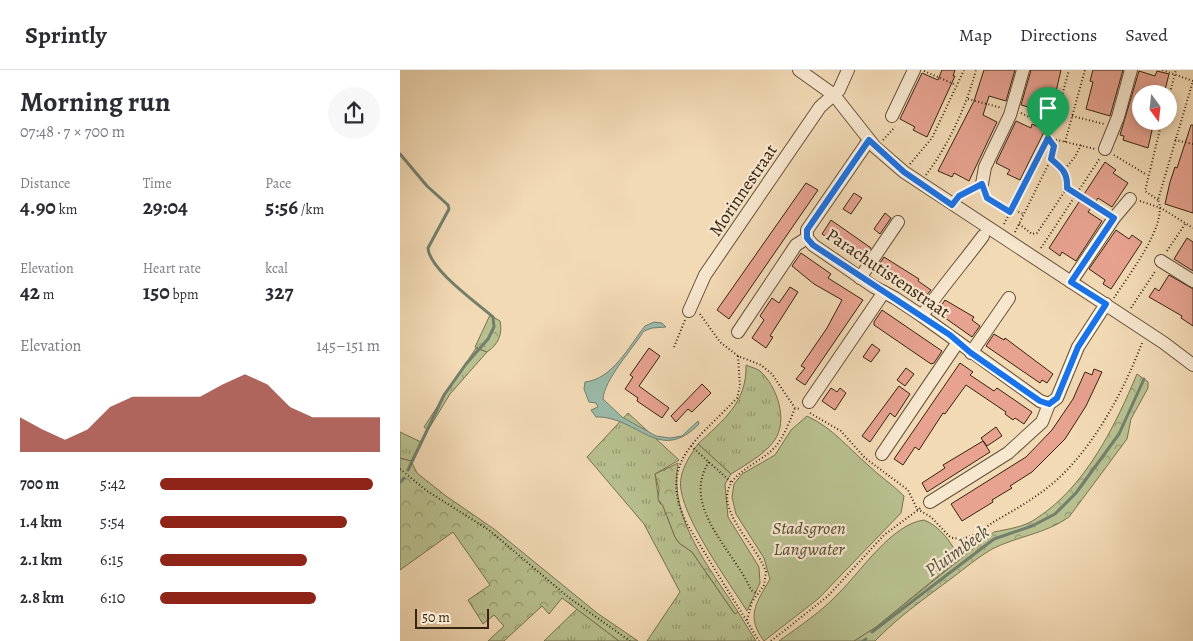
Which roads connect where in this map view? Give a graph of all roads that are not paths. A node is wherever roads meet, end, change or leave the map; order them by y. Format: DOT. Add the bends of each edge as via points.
graph roads {
  1 [pos="798,70"];
  2 [pos="848,70"];
  3 [pos="914,70"];
  4 [pos="1023,70"];
  5 [pos="1131,70"];
  6 [pos="834,95"];
  7 [pos="892,116"];
  8 [pos="872,143"];
  9 [pos="1104,152"];
  10 [pos="982,184"];
  11 [pos="1130,199"];
  12 [pos="898,222"];
  13 [pos="983,236"];
  14 [pos="807,238"];
  15 [pos="1161,261"];
  16 [pos="860,278"];
  17 [pos="1071,282"];
  18 [pos="1193,282"];
  19 [pos="884,292"];
  20 [pos="1009,298"];
  21 [pos="1107,305"];
  22 [pos="691,307"];
  23 [pos="922,316"];
  24 [pos="738,332"];
  25 [pos="958,342"];
  26 [pos="971,353"];
  27 [pos="1193,365"];
  28 [pos="809,402"];
  29 [pos="1049,404"];
  30 [pos="882,454"];
  31 [pos="930,502"];
  1 -- 6 [label="street"];
  2 -- 6 [label="street, Morinnestraat"];
  3 -- 7 [label="street"];
  4 -- 10 [label="street" via="1012,111 985,167"];
  5 -- 9 [label="street"];
  6 -- 8 [label="street"];
  6 -- 22 [label="street, Morinnestraat" via="820,106 705,275"];
  8 -- 14 [label="street" via="807,230"];
  8 -- 17 [label="street" via="904,172"];
  11 -- 17 [label="street"];
  12 -- 16 [label="street"];
  13 -- 23 [label="street"];
  14 -- 16 [label="street, Parachutistenstraat"];
  14 -- 24 [label="street" via="796,244"];
  15 -- 18 [label="street"];
  16 -- 19 [label="street, Parachutistenstraat"];
  17 -- 21 [label="street"];
  19 -- 23 [label="street, Parachutistenstraat"];
  19 -- 28 [label="street"];
  20 -- 26 [label="street"];
  21 -- 27 [label="street"];
  21 -- 29 [label="street" via="1078,347 1057,398"];
  23 -- 25 [label="street, Parachutistenstraat"];
  25 -- 26 [label="street, Parachutistenstraat"];
  25 -- 30 [label="street"];
  26 -- 29 [label="street, Parachutistenstraat"];
  29 -- 31 [label="street" via="1042,422 1025,440"];
}
